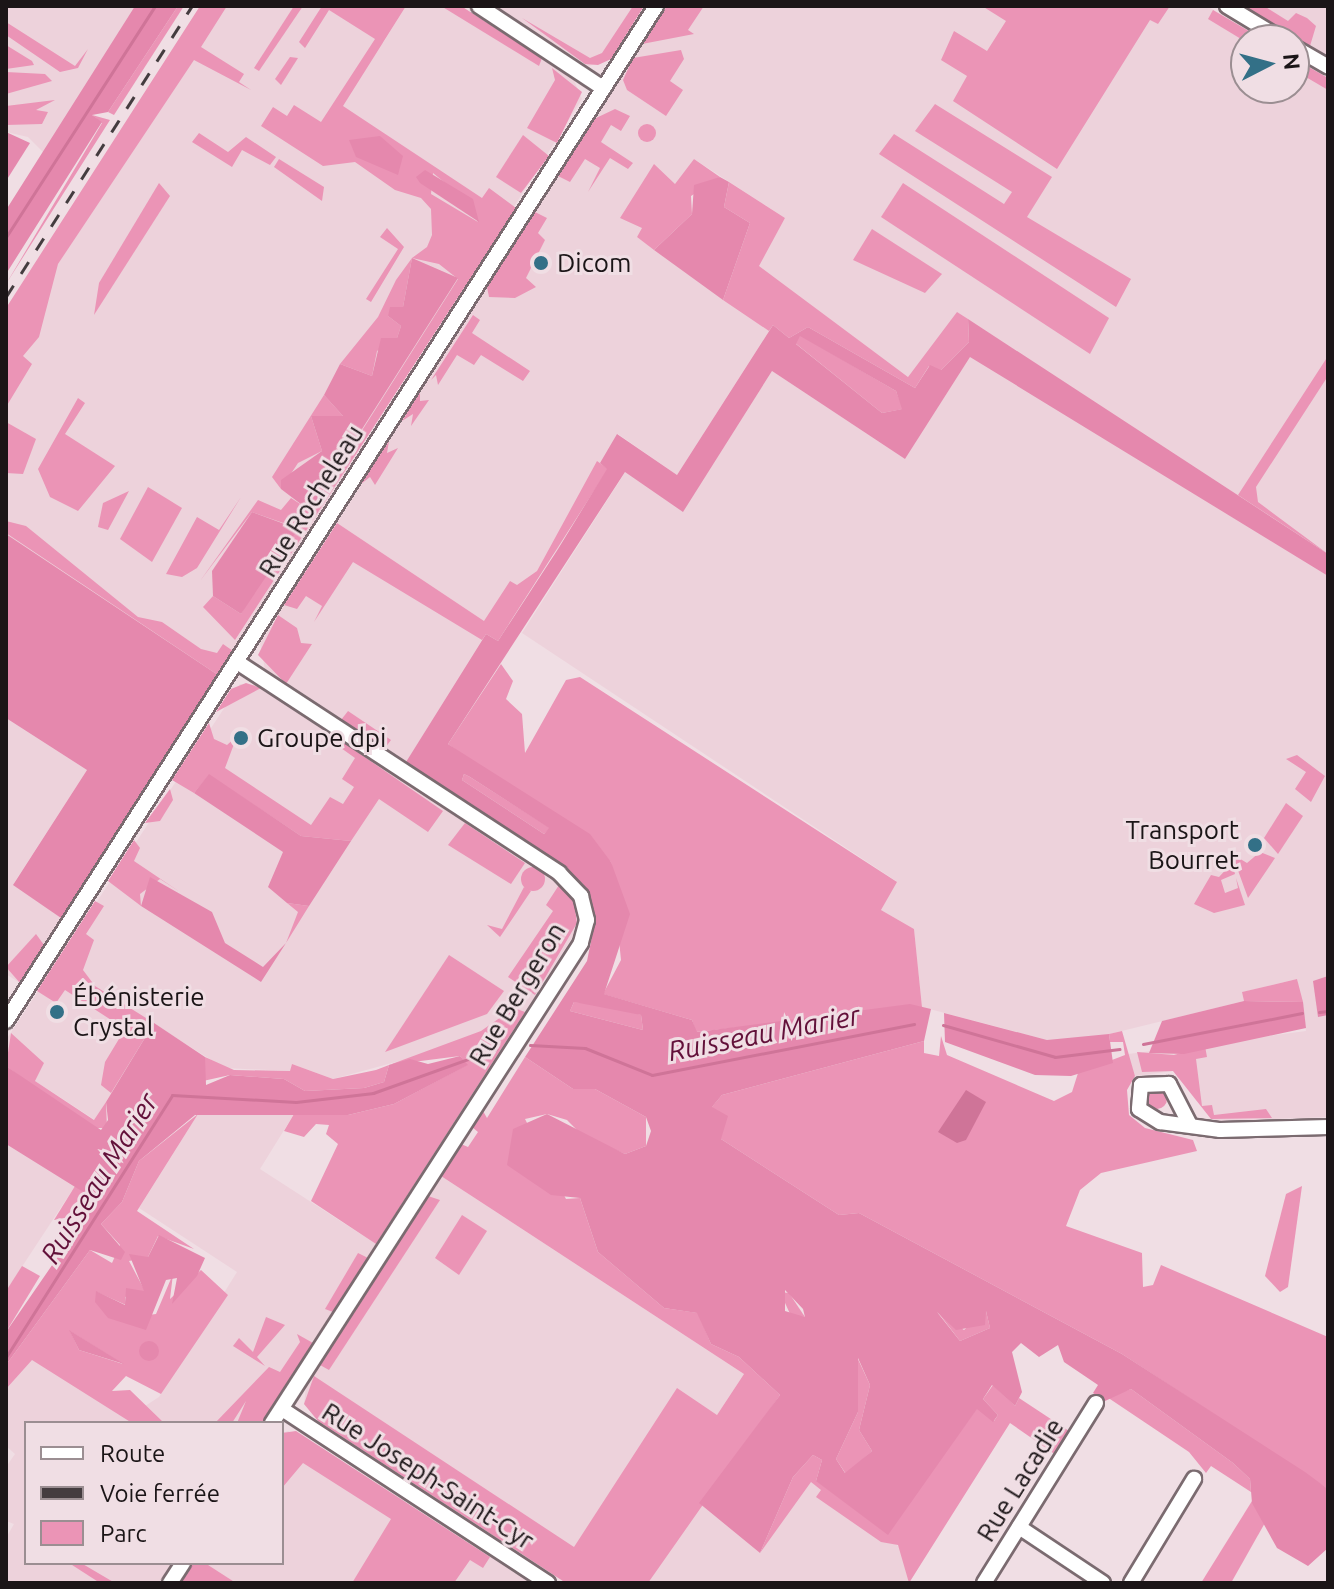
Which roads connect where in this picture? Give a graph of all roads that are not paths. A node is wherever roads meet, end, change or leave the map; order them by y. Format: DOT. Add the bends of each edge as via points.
graph roads {
  1 [pos="479,6"];
  2 [pos="656,6"];
  3 [pos="1227,6"];
  4 [pos="1257,24"];
  5 [pos="1310,56"];
  6 [pos="1328,67"];
  7 [pos="603,88"];
  8 [pos="237,662"];
  9 [pos="6,1021"];
  10 [pos="1189,1123"];
  11 [pos="1328,1127"];
  12 [pos="1096,1403"];
  13 [pos="282,1409"];
  14 [pos="273,1421"];
  15 [pos="1194,1479"];
  16 [pos="1019,1527"];
  17 [pos="182,1565"];
  18 [pos="170,1583"];
  19 [pos="548,1583"];
  20 [pos="984,1583"];
  21 [pos="1103,1583"];
  22 [pos="1131,1583"];
  1 -- 7 [label="street"];
  2 -- 7 [label="street, Rue Rocheleau"];
  3 -- 4 [label="street"];
  5 -- 6 [label="street"];
  7 -- 8 [label="street, Rue Rocheleau"];
  8 -- 9 [label="street, Rue Rocheleau"];
  8 -- 13 [label="street, Rue Bergeron" via="559,873 581,896 587,920 581,943"];
  10 -- 11 [label="street" via="1220,1130"];
  12 -- 16 [label="street, Rue Lacadie"];
  13 -- 14 [label="street, Rue Bergeron"];
  13 -- 19 [label="street, Rue Joseph-Saint-Cyr"];
  15 -- 22 [label="street"];
  16 -- 20 [label="street, Rue Lacadie"];
  16 -- 21 [label="street"];
  17 -- 18 [label="street"];
}
